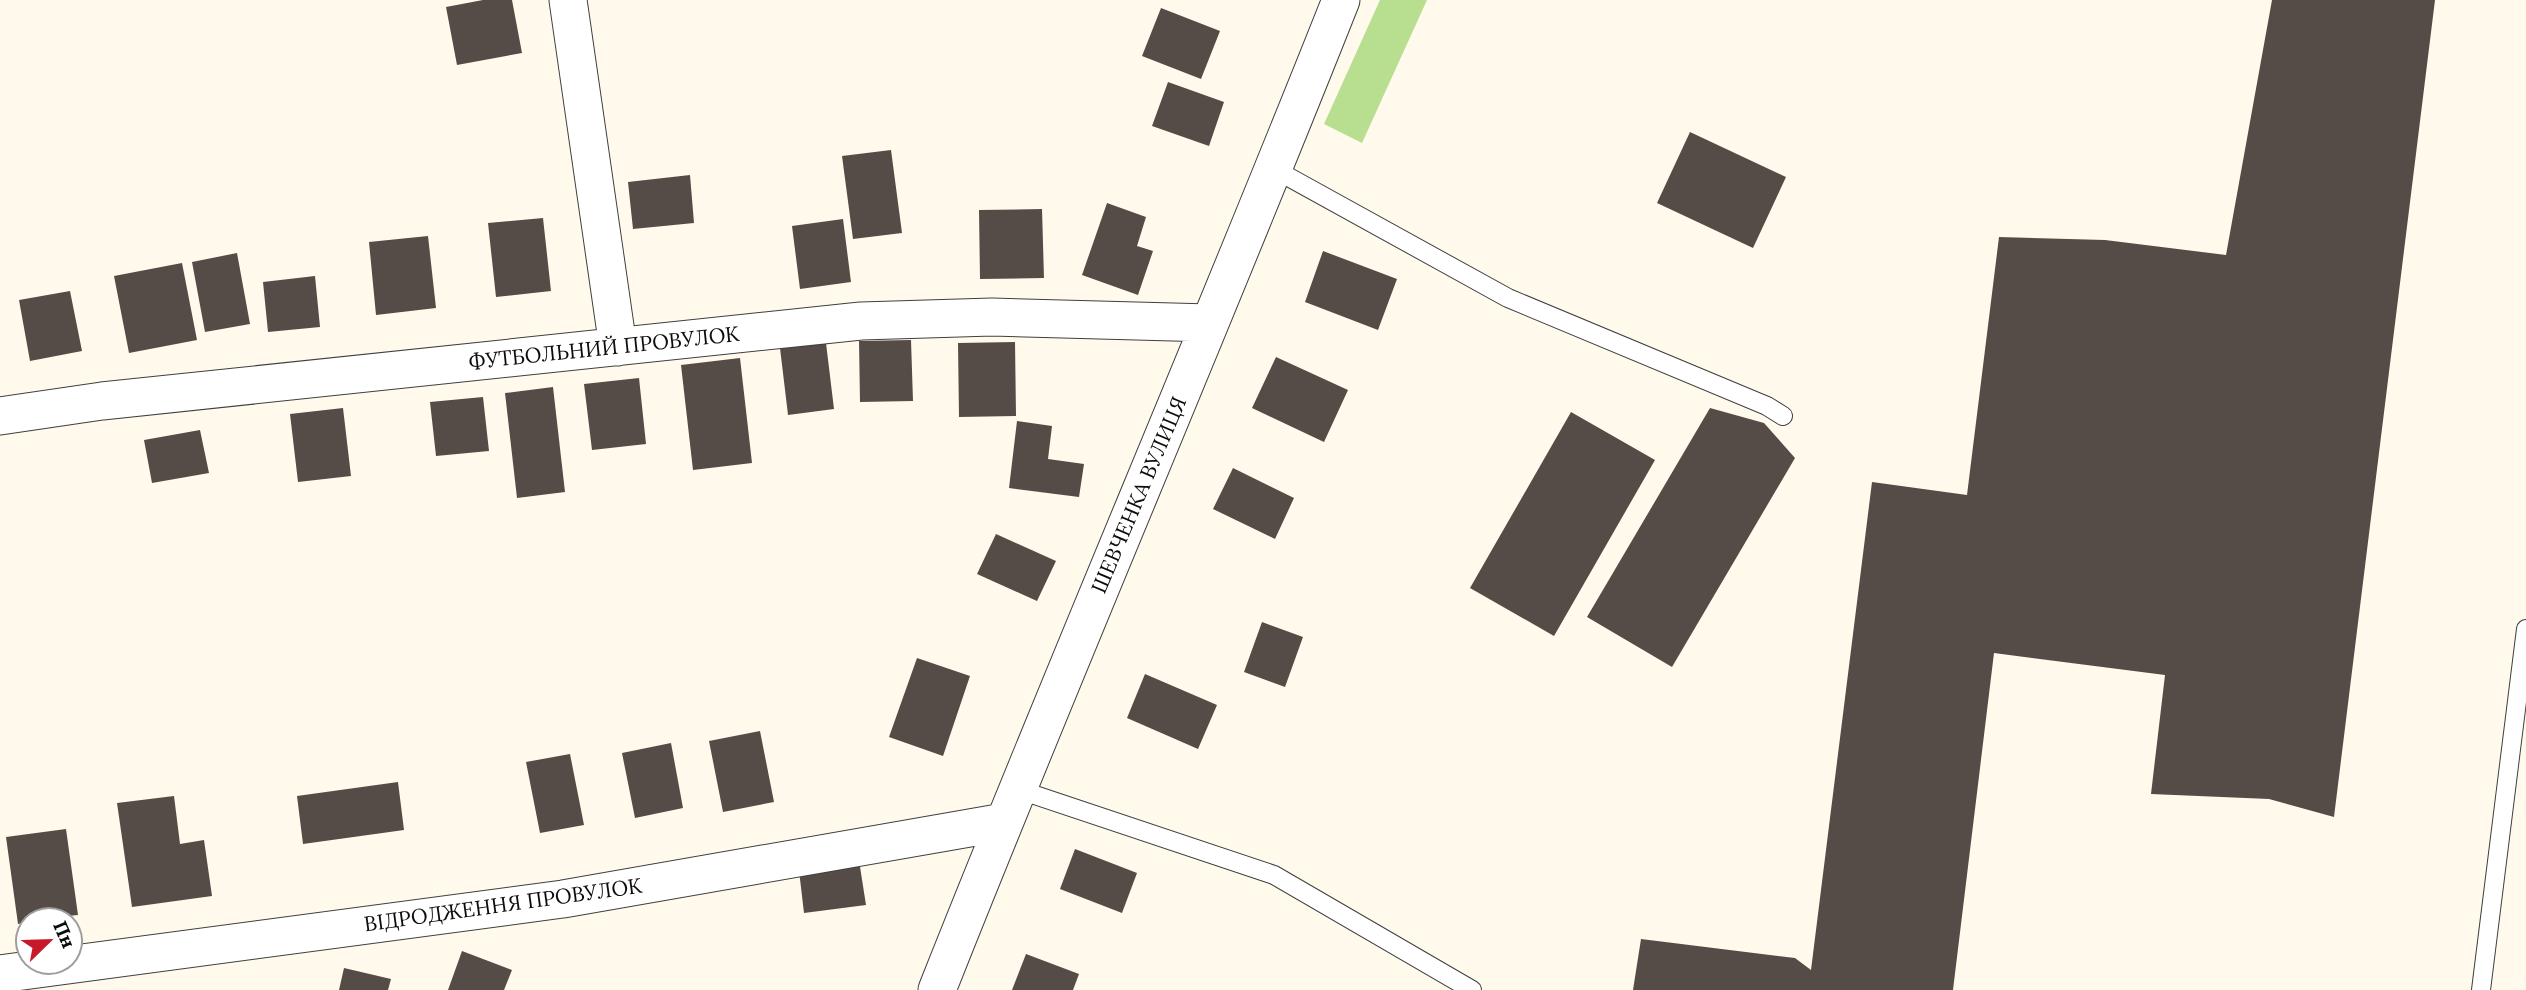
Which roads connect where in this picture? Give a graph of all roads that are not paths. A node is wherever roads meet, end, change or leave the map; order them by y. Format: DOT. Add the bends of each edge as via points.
graph roads {
  1 [pos="568,0"];
  2 [pos="1341,0"];
  3 [pos="1274,169"];
  4 [pos="1210,323"];
  5 [pos="618,347"];
  6 [pos="0,416"];
  7 [pos="1783,416"];
  8 [pos="2526,629"];
  9 [pos="1010,805"];
  10 [pos="0,974"];
  11 [pos="937,990"];
  12 [pos="1472,990"];
  13 [pos="2482,990"];
  1 -- 5 [label="street"];
  2 -- 3 [label="street, ШЕВЧЕНКА ВУЛИЦЯ"];
  3 -- 4 [label="street, ШЕВЧЕНКА ВУЛИЦЯ"];
  3 -- 7 [label="lane" via="1508,298"];
  4 -- 5 [label="street, ФУТБОЛЬНИЙ ПРОВУЛОК" via="992,317 861,321"];
  4 -- 9 [label="street, ШЕВЧЕНКА ВУЛИЦЯ"];
  5 -- 6 [label="street, ФУТБОЛЬНИЙ ПРОВУЛОК" via="102,401"];
  8 -- 13 [label="lane"];
  9 -- 10 [label="street, ВІДРОДЖЕННЯ ПРОВУЛОК" via="563,899"];
  9 -- 11 [label="street, ШЕВЧЕНКА ВУЛИЦЯ"];
  9 -- 12 [label="lane" via="1274,876"];
}
